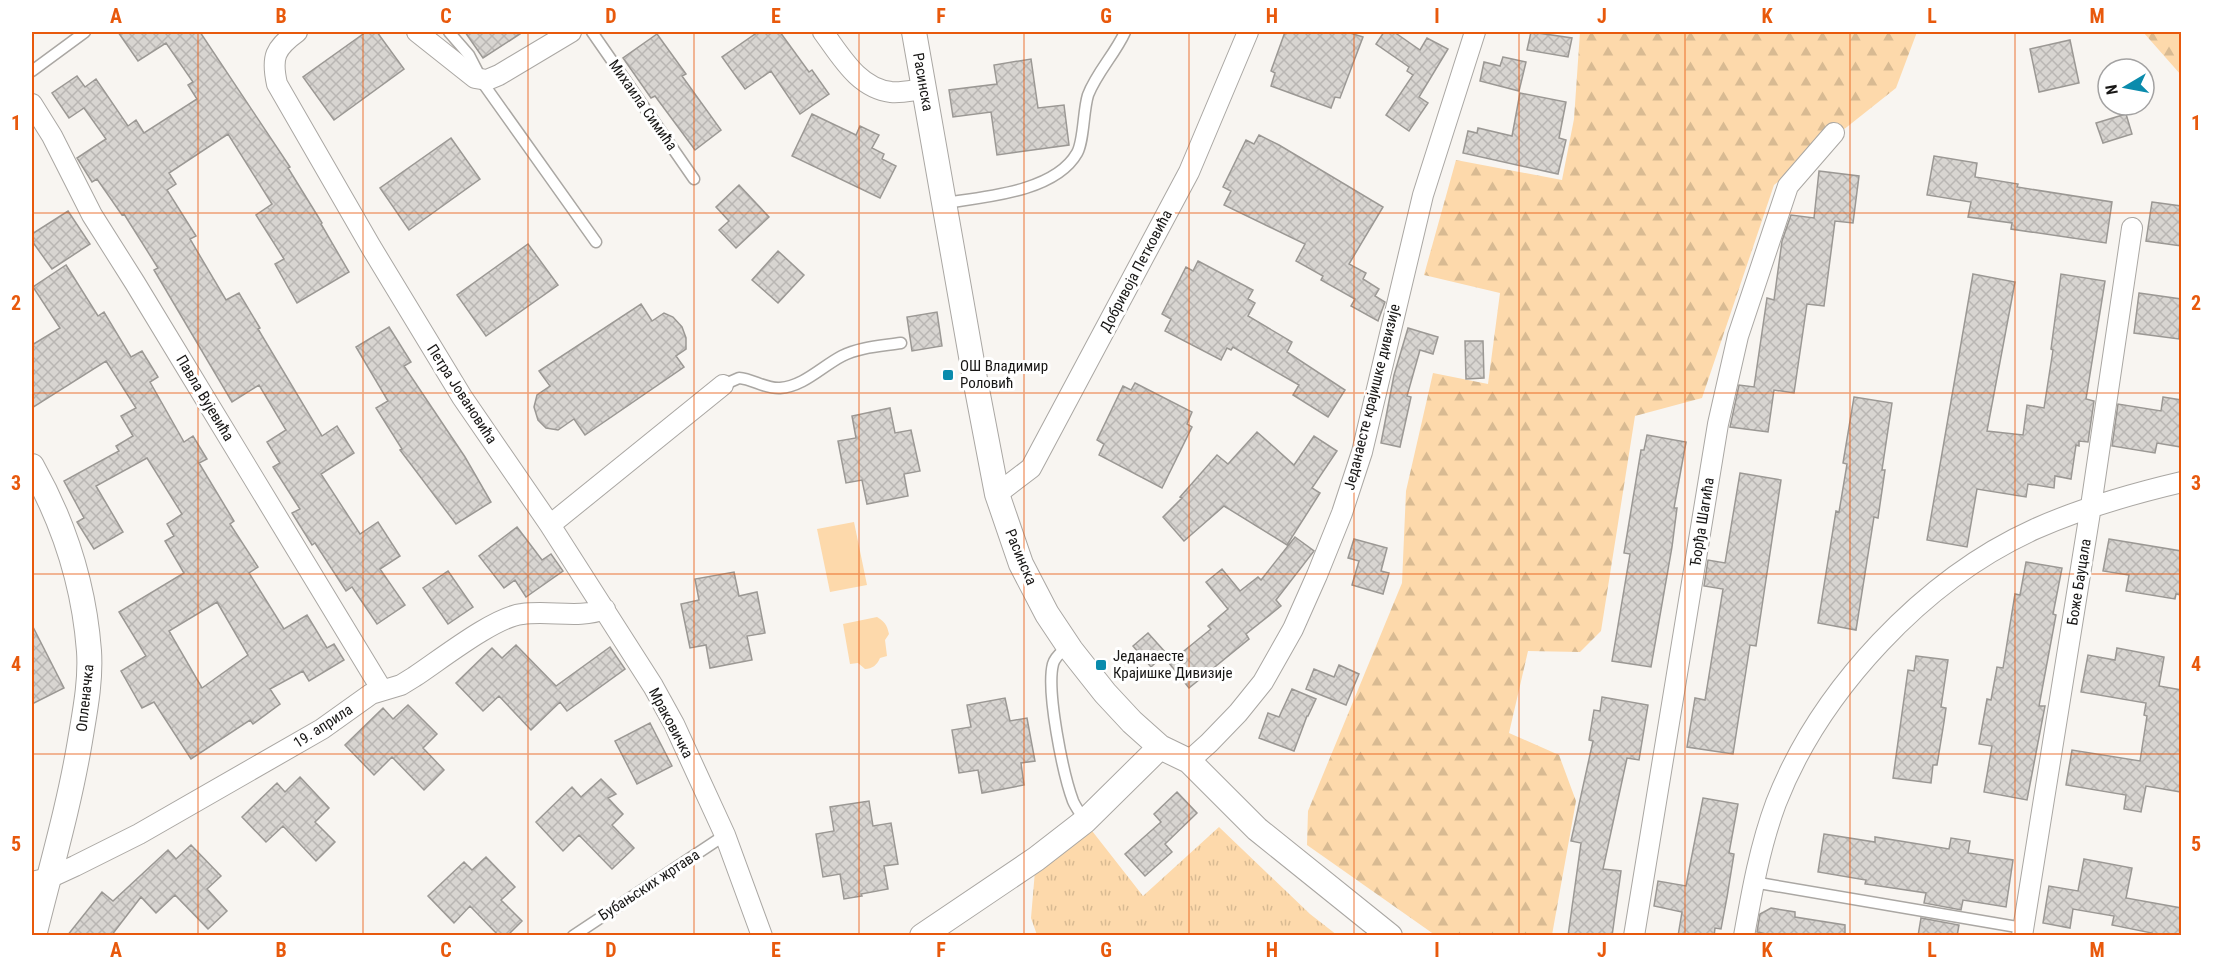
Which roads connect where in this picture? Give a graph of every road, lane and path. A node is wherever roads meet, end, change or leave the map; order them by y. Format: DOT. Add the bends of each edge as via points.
graph roads {
  1 [pos="85,32"];
  2 [pos="297,32"];
  3 [pos="417,32"];
  4 [pos="449,32"];
  5 [pos="571,32"];
  6 [pos="592,32"];
  7 [pos="823,32"];
  8 [pos="914,32"];
  9 [pos="1125,32"];
  10 [pos="1248,32"];
  11 [pos="1475,32"];
  12 [pos="32,70"];
  13 [pos="481,80"];
  14 [pos="924,89"];
  15 [pos="32,104"];
  16 [pos="1834,133"];
  17 [pos="694,179"];
  18 [pos="944,203"];
  19 [pos="2132,228"];
  20 [pos="596,242"];
  21 [pos="901,343"];
  22 [pos="723,385"];
  23 [pos="32,466"];
  24 [pos="2181,482"];
  25 [pos="997,494"];
  26 [pos="2091,506"];
  27 [pos="550,525"];
  28 [pos="605,609"];
  29 [pos="1068,646"];
  30 [pos="381,690"];
  31 [pos="1160,747"];
  32 [pos="1189,761"];
  33 [pos="1085,821"];
  34 [pos="725,835"];
  35 [pos="40,880"];
  36 [pos="1753,882"];
  37 [pos="2023,932"];
  38 [pos="34,936"];
  39 [pos="573,936"];
  40 [pos="762,936"];
  41 [pos="922,936"];
  42 [pos="1390,936"];
  43 [pos="1634,936"];
  44 [pos="1744,936"];
  1 -- 12 [label="lane"];
  2 -- 27 [label="street, Петра Јовановића" via="279,47 274,64 277,84 462,398"];
  3 -- 13 [label="street"];
  4 -- 13 [label="lane" via="469,55"];
  5 -- 13 [label="street" via="499,75"];
  6 -- 17 [label="lane, Михаила Симића"];
  7 -- 14 [label="street" via="852,71 875,88 892,92"];
  8 -- 14 [label="street, Расинска"];
  9 -- 18 [label="lane" via="1088,96 1078,152 1064,170 1046,181 996,195"];
  10 -- 25 [label="street, Добривоја Петковића" via="1189,172 1031,468"];
  11 -- 32 [label="street, Једанаесте крајишке дивизије" via="1420,205 1362,452 1342,513 1293,629 1263,682"];
  13 -- 20 [label="lane"];
  14 -- 18 [label="street, Расинска"];
  15 -- 30 [label="street, Павла Вујевића" via="92,215"];
  16 -- 43 [label="street, Ђорђа Шагића" via="1788,186 1737,336 1718,424"];
  18 -- 25 [label="street, Расинска"];
  19 -- 26 [label="street, Боже Бауцала"];
  21 -- 22 [label="lane" via="853,351 788,387 764,386 739,378"];
  22 -- 27 [label="street"];
  23 -- 35 [label="street, Опленачка" via="72,552 89,652 88,691 63,827"];
  24 -- 26 [label="street"];
  25 -- 29 [label="street, Расинска" via="1022,564"];
  26 -- 36 [label="street" via="2034,529 1956,574 1917,607 1866,660 1838,694 1799,754 1776,803"];
  26 -- 37 [label="street, Боже Бауцала"];
  27 -- 28 [label="street, Мраковичка"];
  28 -- 30 [label="street, 19. априла" via="584,614 511,616 401,685"];
  28 -- 34 [label="street, Мраковичка" via="674,724"];
  29 -- 31 [label="street, Расинска" via="1105,693"];
  29 -- 33 [label="lane" via="1053,664 1053,696 1066,777"];
  30 -- 35 [label="street, 19. априла" via="322,729 169,817"];
  31 -- 32 [label="street, Расинска"];
  31 -- 33 [label="street"];
  32 -- 42 [label="street, Расинска" via="1257,829"];
  33 -- 41 [label="street" via="1036,860"];
  34 -- 39 [label="lane, Бубањских жртава"];
  34 -- 40 [label="street, Мраковичка"];
  35 -- 38 [label="street, Опленачка"];
  36 -- 37 [label="lane"];
  36 -- 44 [label="street"];
}
